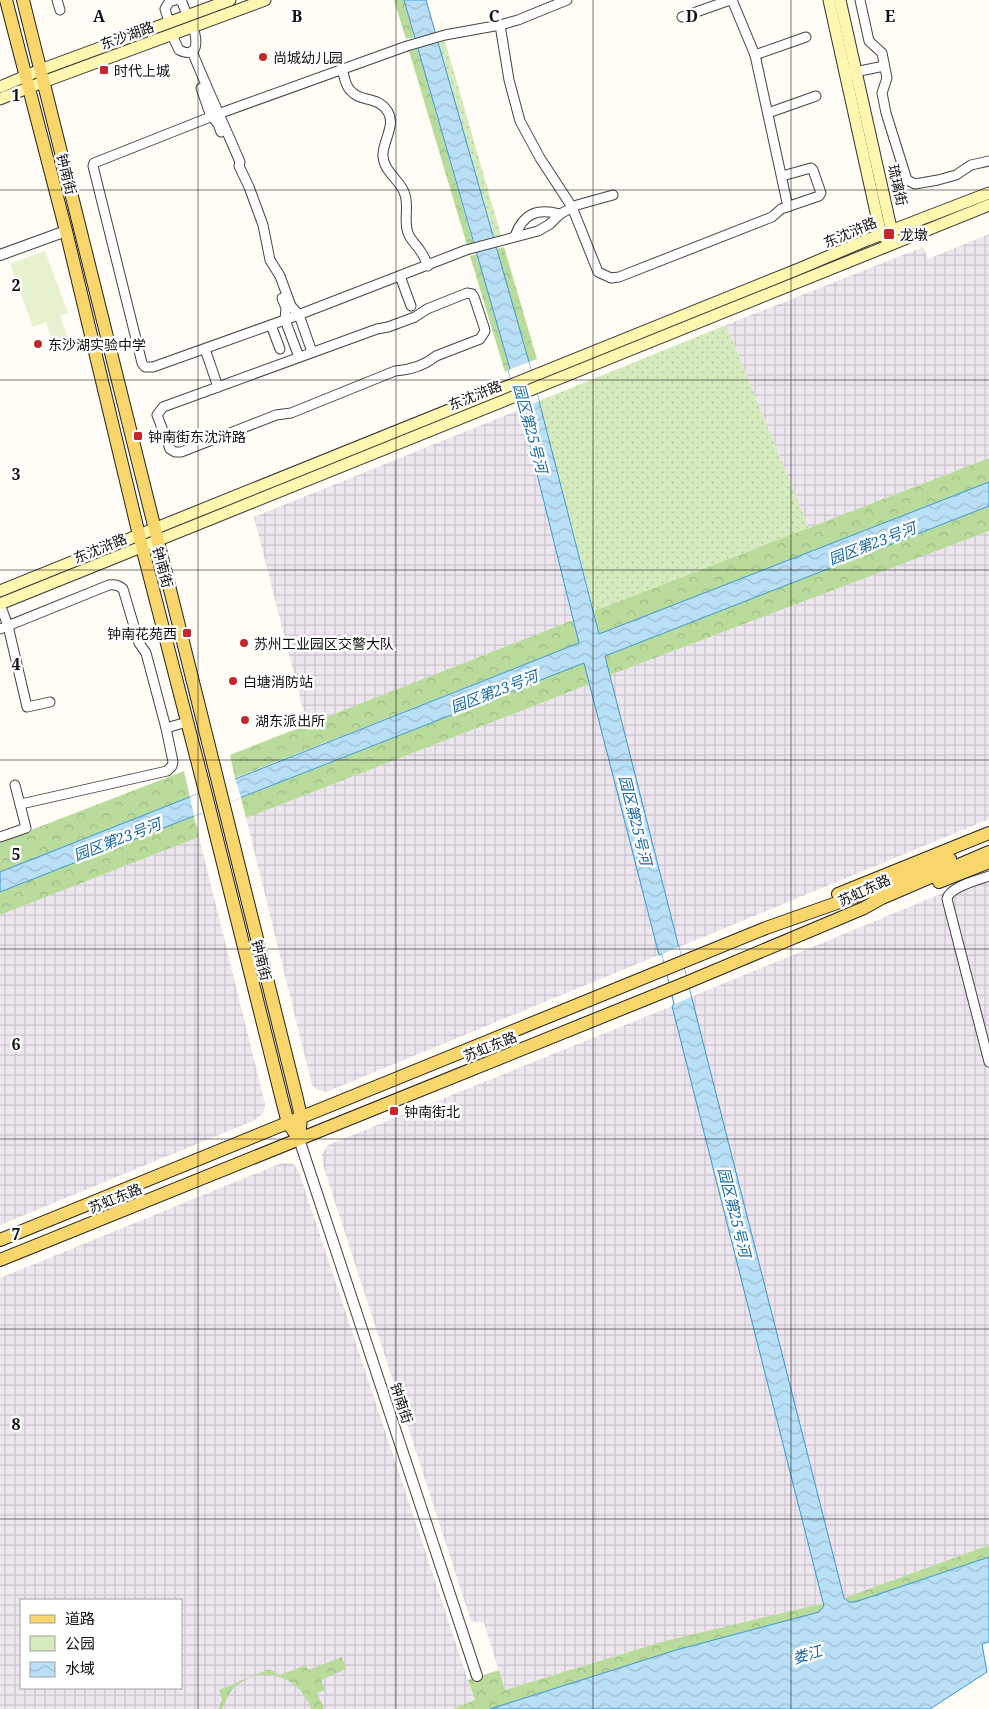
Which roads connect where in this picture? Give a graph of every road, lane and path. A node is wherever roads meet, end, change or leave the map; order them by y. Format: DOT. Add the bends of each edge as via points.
graph roads {
  1 [pos="6,0"];
  2 [pos="23,0"];
  3 [pos="57,0"];
  4 [pos="179,0"];
  5 [pos="230,0"];
  6 [pos="265,0"];
  7 [pos="567,0"];
  8 [pos="731,0"];
  9 [pos="829,0"];
  10 [pos="840,0"];
  11 [pos="860,0"];
  12 [pos="171,1"];
  13 [pos="60,10"];
  14 [pos="188,16"];
  15 [pos="682,17"];
  16 [pos="169,22"];
  17 [pos="500,25"];
  18 [pos="193,27"];
  19 [pos="172,35"];
  20 [pos="806,37"];
  21 [pos="190,52"];
  22 [pos="755,55"];
  23 [pos="884,66"];
  24 [pos="342,69"];
  25 [pos="851,73"];
  26 [pos="41,76"];
  27 [pos="27,82"];
  28 [pos="0,87"];
  29 [pos="816,96"];
  30 [pos="0,99"];
  31 [pos="768,113"];
  32 [pos="215,115"];
  33 [pos="989,161"];
  34 [pos="782,176"];
  35 [pos="989,193"];
  36 [pos="613,195"];
  37 [pos="989,205"];
  38 [pos="572,207"];
  39 [pos="788,207"];
  40 [pos="560,214"];
  41 [pos="893,230"];
  42 [pos="66,232"];
  43 [pos="881,235"];
  44 [pos="515,236"];
  45 [pos="894,244"];
  46 [pos="0,255"];
  47 [pos="273,266"];
  48 [pos="428,266"];
  49 [pos="400,276"];
  50 [pos="411,306"];
  51 [pos="299,315"];
  52 [pos="285,320"];
  53 [pos="271,325"];
  54 [pos="204,349"];
  55 [pos="280,349"];
  56 [pos="312,352"];
  57 [pos="299,357"];
  58 [pos="534,381"];
  59 [pos="218,387"];
  60 [pos="156,534"];
  61 [pos="141,541"];
  62 [pos="0,591"];
  63 [pos="0,604"];
  64 [pos="4,627"];
  65 [pos="50,702"];
  66 [pos="187,722"];
  67 [pos="166,728"];
  68 [pos="15,785"];
  69 [pos="21,804"];
  70 [pos="989,833"];
  71 [pos="0,837"];
  72 [pos="989,843"];
  73 [pos="989,852"];
  74 [pos="989,862"];
  75 [pos="989,876"];
  76 [pos="864,908"];
  77 [pos="766,928"];
  78 [pos="989,1062"];
  79 [pos="301,1117"];
  80 [pos="288,1123"];
  81 [pos="299,1139"];
  82 [pos="0,1240"];
  83 [pos="0,1260"];
  84 [pos="477,1676"];
  1 -- 27 [label="main road, 钟南街"];
  2 -- 26 [label="main road, 钟南街"];
  3 -- 13 [label="street"];
  4 -- 14 [label="street"];
  5 -- 14 [label="main road, 东沙湖路"];
  6 -- 18 [label="main road, 东沙湖路"];
  7 -- 17 [label="street"];
  8 -- 15 [label="street"];
  8 -- 22 [label="street"];
  9 -- 25 [label="main road, 琉璃街"];
  10 -- 25 [label="main road, 琉璃街"];
  11 -- 23 [label="street" via="869,41 882,53"];
  12 -- 16 [label="street" via="165,10"];
  14 -- 16 [label="main road, 东沙湖路"];
  16 -- 26 [label="main road, 东沙湖路"];
  17 -- 24 [label="street" via="445,35"];
  17 -- 38 [label="street" via="509,80 520,120"];
  18 -- 19 [label="main road, 东沙湖路"];
  18 -- 21 [label="street" via="197,39"];
  19 -- 21 [label="street" via="179,50"];
  19 -- 26 [label="main road, 东沙湖路"];
  20 -- 22 [label="street"];
  21 -- 32 [label="street"];
  22 -- 31 [label="street"];
  23 -- 25 [label="street"];
  23 -- 33 [label="street" via="887,78 882,93 886,113 910,183 919,184 956,175 970,165"];
  24 -- 32 [label="street"];
  24 -- 48 [label="street" via="349,90 356,96 382,104 390,115 384,162 404,190 408,233"];
  25 -- 41 [label="main road, 琉璃街"];
  25 -- 43 [label="main road, 琉璃街"];
  26 -- 27 [label="main road, 东沙湖路"];
  26 -- 60 [label="main road, 钟南街"];
  27 -- 28 [label="main road, 东沙湖路"];
  27 -- 30 [label="main road, 东沙湖路"];
  27 -- 42 [label="main road, 钟南街"];
  29 -- 31 [label="street"];
  31 -- 34 [label="street"];
  32 -- 47 [label="street" via="223,122 240,162 263,225"];
  32 -- 54 [label="street" via="94,162 142,363 145,367 153,367"];
  34 -- 39 [label="street"];
  34 -- 39 [label="street" via="811,168 821,193"];
  35 -- 41 [label="main road, 东沈浒路"];
  36 -- 38 [label="street"];
  37 -- 45 [label="main road, 东沈浒路"];
  38 -- 39 [label="street" via="598,272 611,278 763,220"];
  38 -- 40 [label="street"];
  40 -- 44 [label="street" via="545,228"];
  40 -- 44 [label="street" via="544,211 532,214 519,225"];
  41 -- 43 [label="main road, 东沈浒路"];
  41 -- 45 [label="main road, 琉璃街"];
  42 -- 46 [label="street"];
  42 -- 61 [label="main road, 钟南街"];
  43 -- 45 [label="main road"];
  43 -- 58 [label="main road, 东沈浒路"];
  44 -- 48 [label="street" via="466,250"];
  45 -- 58 [label="main road, 东沈浒路"];
  47 -- 51 [label="street" via="291,306"];
  47 -- 52 [label="street" via="286,308"];
  48 -- 49 [label="street"];
  49 -- 50 [label="street"];
  49 -- 51 [label="street"];
  51 -- 52 [label="street"];
  51 -- 56 [label="street"];
  52 -- 53 [label="street"];
  52 -- 57 [label="street"];
  53 -- 54 [label="street"];
  53 -- 55 [label="street"];
  54 -- 59 [label="street"];
  56 -- 57 [label="street"];
  56 -- 59 [label="street" via="416,317 427,309 467,293 474,297 485,331 480,339 406,370 395,371 181,452 172,451 158,420 158,412 163,407"];
  57 -- 59 [label="street"];
  58 -- 60 [label="main road, 东沈浒路"];
  60 -- 61 [label="main road, 东沈浒路"];
  60 -- 79 [label="main road, 钟南街"];
  61 -- 62 [label="main road, 东沈浒路"];
  61 -- 63 [label="main road, 东沈浒路"];
  61 -- 66 [label="main road, 钟南街"];
  63 -- 64 [label="street"];
  64 -- 65 [label="street" via="27,707"];
  64 -- 67 [label="street" via="109,585 120,586 139,642 146,653"];
  66 -- 67 [label="street"];
  66 -- 80 [label="main road, 钟南街"];
  67 -- 69 [label="street" via="173,762 167,771"];
  68 -- 69 [label="street"];
  69 -- 71 [label="street" via="26,828"];
  70 -- 77 [label="main road" via="794,912"];
  72 -- 77 [label="main road, 苏虹东路" via="882,887"];
  73 -- 76 [label="main road, 苏虹东路"];
  74 -- 76 [label="main road" via="884,905"];
  75 -- 78 [label="street" via="953,890 947,899"];
  76 -- 81 [label="main road, 苏虹东路"];
  77 -- 79 [label="main road, 苏虹东路"];
  79 -- 80 [label="main road, 苏虹东路"];
  79 -- 81 [label="main road, 钟南街"];
  80 -- 81 [label="main road, 钟南街"];
  80 -- 82 [label="main road, 苏虹东路"];
  81 -- 83 [label="main road, 苏虹东路"];
  81 -- 84 [label="street, 钟南街"];
}
